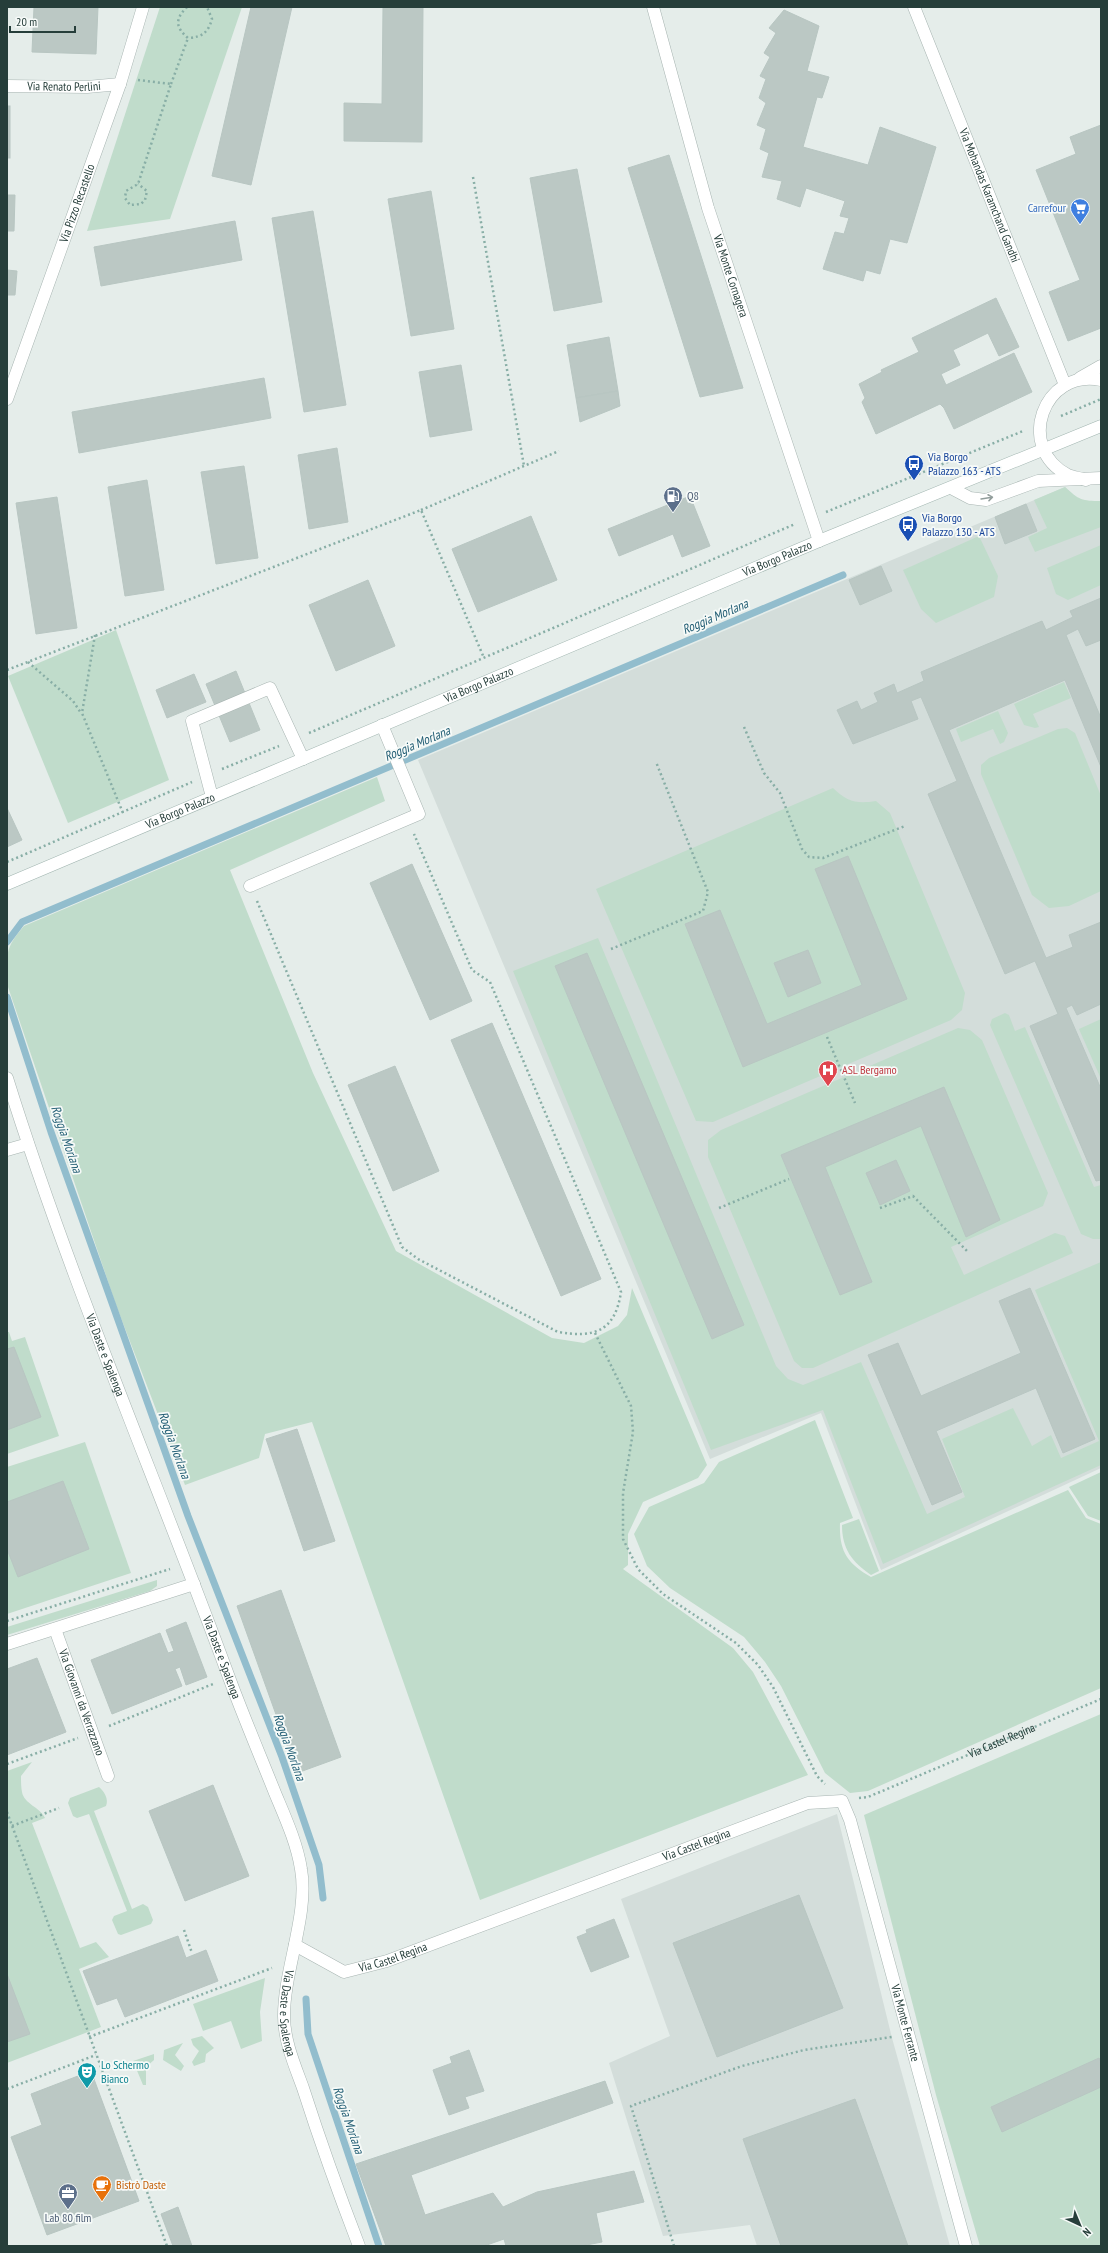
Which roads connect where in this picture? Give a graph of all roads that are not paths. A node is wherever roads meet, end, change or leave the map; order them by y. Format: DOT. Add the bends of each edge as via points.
graph roads {
  1 [pos="143,7"];
  2 [pos="654,7"];
  3 [pos="914,7"];
  4 [pos="120,84"];
  5 [pos="7,86"];
  6 [pos="1101,366"];
  7 [pos="1076,380"];
  8 [pos="1101,380"];
  9 [pos="1065,385"];
  10 [pos="9,386"];
  11 [pos="7,399"];
  12 [pos="1101,426"];
  13 [pos="1044,450"];
  14 [pos="1101,478"];
  15 [pos="1086,480"];
  16 [pos="951,488"];
  17 [pos="818,541"];
  18 [pos="382,726"];
  19 [pos="303,759"];
  20 [pos="212,797"];
  21 [pos="7,884"];
  22 [pos="250,886"];
  23 [pos="7,1078"];
  24 [pos="28,1144"];
  25 [pos="7,1150"];
  26 [pos="194,1584"];
  27 [pos="55,1629"];
  28 [pos="7,1644"];
  29 [pos="108,1776"];
  30 [pos="842,1801"];
  31 [pos="295,1945"];
  32 [pos="359,2246"];
  33 [pos="966,2246"];
  1 -- 4 [label="street, Via Pizzo Recastello"];
  2 -- 17 [label="street, Via Monte Cornagera" via="708,208"];
  3 -- 9 [label="street, Via Mohandas Karamchand Gandhi"];
  4 -- 5 [label="street, Via Renato Perlini" via="87,87"];
  4 -- 10 [label="street, Via Pizzo Recastello"];
  6 -- 7 [label="street"];
  7 -- 8 [label="street"];
  7 -- 9 [label="street"];
  9 -- 13 [label="street" via="1042,412 1040,437"];
  10 -- 11 [label="street, Via Pizzo Recastello"];
  12 -- 13 [label="street, Via Borgo Palazzo"];
  13 -- 15 [label="street" via="1054,464 1068,475"];
  13 -- 16 [label="street, Via Borgo Palazzo"];
  14 -- 15 [label="street"];
  16 -- 15 [label="street, one-way" via="970,498 986,500 1038,481"];
  16 -- 17 [label="street, Via Borgo Palazzo"];
  17 -- 18 [label="street, Via Borgo Palazzo"];
  18 -- 19 [label="street, Via Borgo Palazzo"];
  18 -- 22 [label="street" via="419,814"];
  19 -- 20 [label="street, Via Borgo Palazzo"];
  19 -- 20 [label="street" via="270,688 192,721"];
  20 -- 21 [label="street, Via Borgo Palazzo"];
  23 -- 24 [label="street, Via Daste e Spalenga"];
  24 -- 25 [label="street"];
  24 -- 26 [label="street, Via Daste e Spalenga"];
  26 -- 27 [label="street"];
  26 -- 31 [label="street, Via Daste e Spalenga" via="286,1820 302,1870 301,1905"];
  27 -- 28 [label="street"];
  27 -- 29 [label="street, Via Giovanni da Verrazzano"];
  30 -- 31 [label="street, Via Castel Regina" via="808,1803 387,1961 344,1972"];
  30 -- 33 [label="street, Via Monte Ferrante" via="850,1820"];
  31 -- 32 [label="street, Via Daste e Spalenga" via="288,1971 284,2019 289,2048 325,2156"];
}
